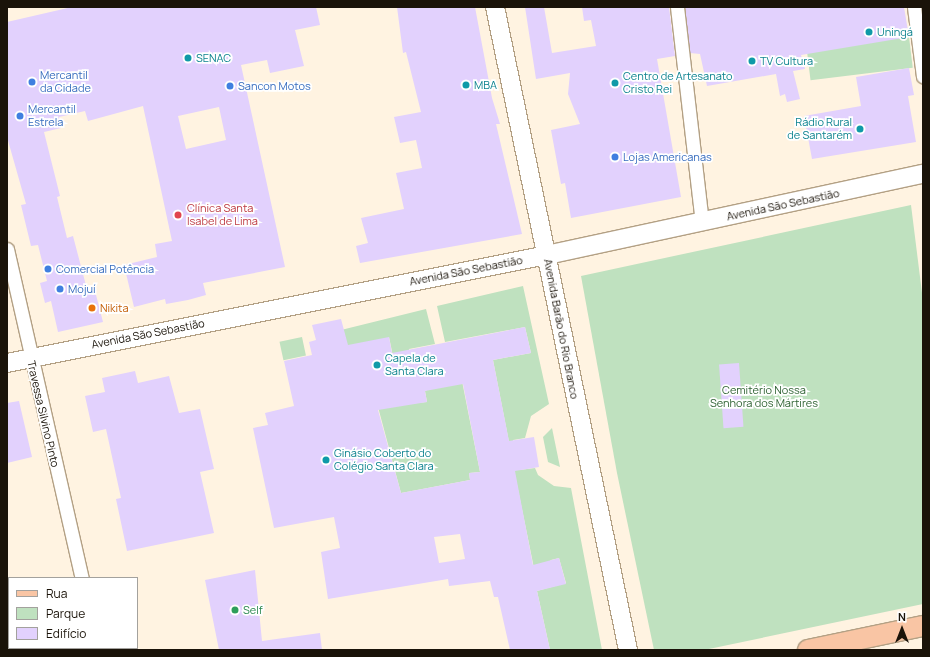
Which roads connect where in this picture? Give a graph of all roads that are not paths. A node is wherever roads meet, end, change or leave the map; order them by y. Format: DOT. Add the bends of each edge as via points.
graph roads {
  1 [pos="495,7"];
  2 [pos="677,7"];
  3 [pos="914,7"];
  4 [pos="923,76"];
  5 [pos="923,174"];
  6 [pos="702,222"];
  7 [pos="7,249"];
  8 [pos="547,256"];
  9 [pos="30,358"];
  10 [pos="7,362"];
  11 [pos="82,577"];
  12 [pos="923,626"];
  13 [pos="628,650"];
  14 [pos="808,650"];
  1 -- 8 [label="main road, Avenida Barão do Rio Branco"];
  2 -- 6 [label="street"];
  3 -- 4 [label="street"];
  5 -- 6 [label="main road, Avenida São Sebastião"];
  6 -- 8 [label="main road, Avenida São Sebastião"];
  7 -- 9 [label="street, Travessa Silvino Pinto"];
  8 -- 9 [label="main road, Avenida São Sebastião"];
  8 -- 13 [label="main road, Avenida Barão do Rio Branco"];
  9 -- 10 [label="main road, Avenida São Sebastião"];
  9 -- 11 [label="street, Travessa Silvino Pinto"];
  12 -- 14 [label="main road"];
}
